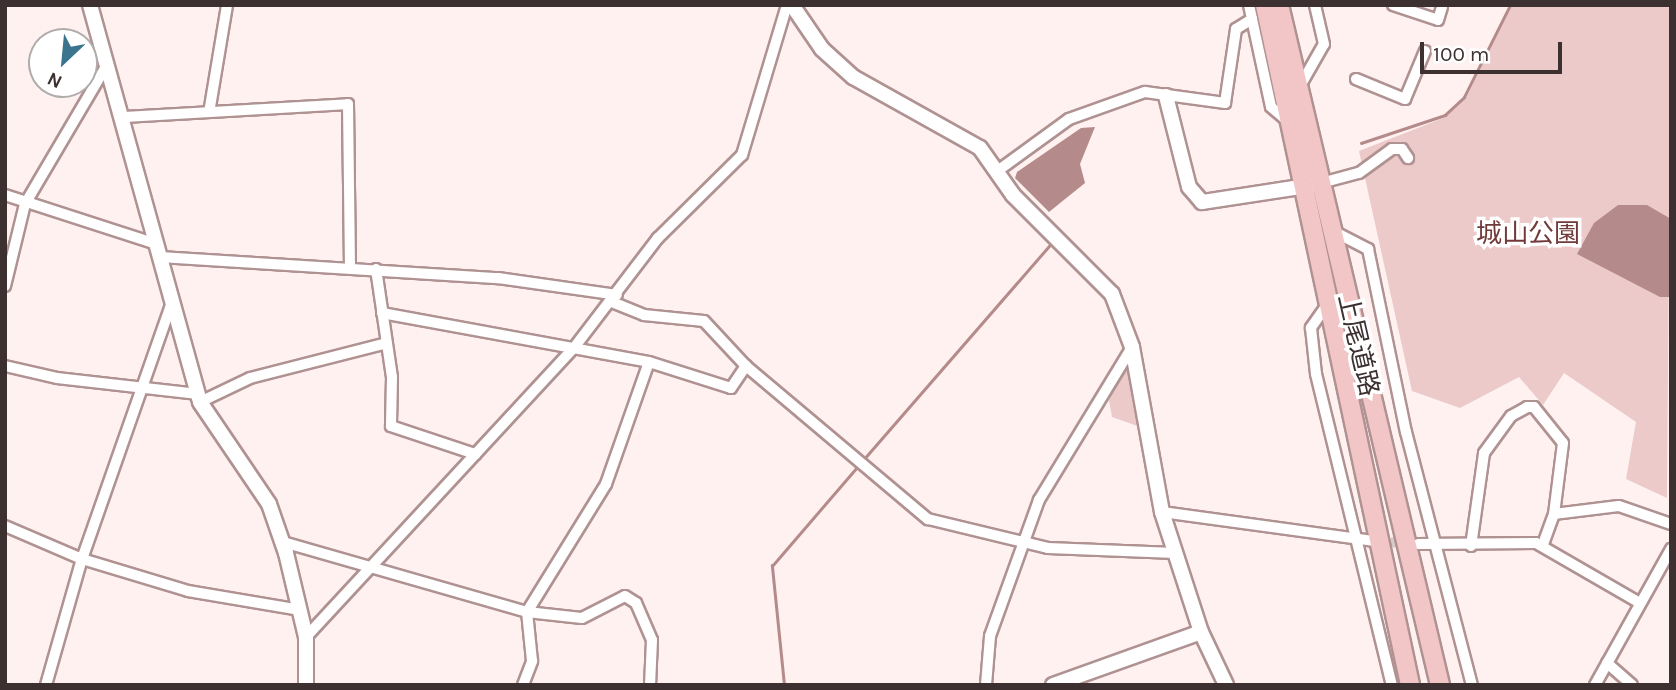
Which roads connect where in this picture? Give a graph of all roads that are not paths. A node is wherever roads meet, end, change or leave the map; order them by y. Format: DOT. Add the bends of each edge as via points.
graph roads {
  1 [pos="90,5"];
  2 [pos="227,5"];
  3 [pos="790,5"];
  4 [pos="1249,5"];
  5 [pos="1265,5"];
  6 [pos="1279,5"];
  7 [pos="1315,5"];
  8 [pos="1393,5"];
  9 [pos="1442,7"];
  10 [pos="1252,19"];
  11 [pos="1425,51"];
  12 [pos="107,65"];
  13 [pos="1356,79"];
  14 [pos="1300,86"];
  15 [pos="1166,96"];
  16 [pos="210,107"];
  17 [pos="125,117"];
  18 [pos="1291,124"];
  19 [pos="1408,158"];
  20 [pos="996,172"];
  21 [pos="1314,185"];
  22 [pos="5,195"];
  23 [pos="25,204"];
  24 [pos="1331,230"];
  25 [pos="159,251"];
  26 [pos="350,268"];
  27 [pos="376,269"];
  28 [pos="5,286"];
  29 [pos="614,298"];
  30 [pos="172,302"];
  31 [pos="1329,302"];
  32 [pos="383,313"];
  33 [pos="387,342"];
  34 [pos="1132,347"];
  35 [pos="573,349"];
  36 [pos="649,362"];
  37 [pos="5,366"];
  38 [pos="746,366"];
  39 [pos="137,390"];
  40 [pos="199,398"];
  41 [pos="475,454"];
  42 [pos="1162,512"];
  43 [pos="1554,514"];
  44 [pos="1671,524"];
  45 [pos="5,526"];
  46 [pos="1356,541"];
  47 [pos="1373,541"];
  48 [pos="282,542"];
  49 [pos="1027,542"];
  50 [pos="1418,544"];
  51 [pos="1438,545"];
  52 [pos="1543,545"];
  53 [pos="1471,546"];
  54 [pos="1671,549"];
  55 [pos="1175,553"];
  56 [pos="82,559"];
  57 [pos="370,569"];
  58 [pos="1640,603"];
  59 [pos="300,610"];
  60 [pos="527,612"];
  61 [pos="1201,632"];
  62 [pos="306,636"];
  63 [pos="1607,663"];
  64 [pos="47,685"];
  65 [pos="306,685"];
  66 [pos="523,685"];
  67 [pos="650,685"];
  68 [pos="986,685"];
  69 [pos="1053,685"];
  70 [pos="1226,685"];
  71 [pos="1392,685"];
  72 [pos="1410,685"];
  73 [pos="1440,685"];
  74 [pos="1472,685"];
  75 [pos="1595,685"];
  76 [pos="1632,685"];
  1 -- 12 [label="street"];
  2 -- 16 [label="street"];
  3 -- 20 [label="street" via="822,49 853,77 965,138"];
  3 -- 29 [label="street" via="742,155 658,238"];
  4 -- 10 [label="street"];
  5 -- 18 [label="highway, 上尾道路"];
  6 -- 14 [label="highway, 上尾道路"];
  7 -- 14 [label="street" via="1324,44"];
  8 -- 9 [label="street" via="1438,20"];
  10 -- 18 [label="street" via="1271,107"];
  10 -- 20 [label="street" via="1236,29 1226,103 1145,92 1069,118"];
  11 -- 13 [label="street" via="1405,99"];
  12 -- 17 [label="street"];
  12 -- 23 [label="street"];
  14 -- 21 [label="highway, 上尾道路"];
  15 -- 21 [label="street" via="1187,181 1198,200 1216,204"];
  16 -- 17 [label="street"];
  16 -- 26 [label="street" via="348,104"];
  17 -- 25 [label="street"];
  18 -- 21 [label="highway, 上尾道路"];
  19 -- 21 [label="street" via="1402,149 1392,149 1359,173"];
  20 -- 34 [label="street" via="1112,293"];
  21 -- 24 [label="highway, 上尾道路"];
  21 -- 31 [label="highway, 上尾道路"];
  22 -- 23 [label="street"];
  23 -- 25 [label="street"];
  23 -- 28 [label="street"];
  24 -- 51 [label="street" via="1368,249"];
  24 -- 73 [label="highway, 上尾道路"];
  25 -- 26 [label="street"];
  25 -- 30 [label="street"];
  26 -- 27 [label="street"];
  27 -- 29 [label="street"];
  27 -- 32 [label="street"];
  29 -- 35 [label="street"];
  29 -- 38 [label="street" via="644,315 704,321"];
  30 -- 39 [label="street"];
  30 -- 40 [label="street"];
  31 -- 46 [label="street" via="1311,328 1311,344"];
  31 -- 72 [label="highway, 上尾道路"];
  32 -- 33 [label="street"];
  32 -- 35 [label="street"];
  33 -- 40 [label="street" via="250,378"];
  33 -- 41 [label="street" via="391,426"];
  34 -- 42 [label="street"];
  34 -- 49 [label="street" via="1044,489"];
  35 -- 36 [label="street"];
  35 -- 41 [label="street"];
  36 -- 38 [label="street" via="731,388"];
  36 -- 60 [label="street" via="606,484"];
  37 -- 39 [label="street"];
  38 -- 49 [label="street" via="928,519"];
  39 -- 40 [label="street"];
  39 -- 56 [label="street"];
  40 -- 48 [label="street" via="269,504"];
  41 -- 57 [label="street"];
  42 -- 46 [label="street"];
  42 -- 55 [label="street"];
  43 -- 44 [label="street" via="1619,506"];
  43 -- 52 [label="street"];
  43 -- 53 [label="street" via="1563,443 1534,407 1527,407 1511,416 1483,453"];
  45 -- 56 [label="street"];
  46 -- 47 [label="street"];
  46 -- 71 [label="street"];
  48 -- 57 [label="street"];
  48 -- 59 [label="street"];
  49 -- 55 [label="street" via="1097,554"];
  49 -- 68 [label="street" via="990,636"];
  50 -- 51 [label="street"];
  51 -- 53 [label="street"];
  51 -- 74 [label="street"];
  52 -- 53 [label="street"];
  52 -- 58 [label="street"];
  54 -- 58 [label="street"];
  55 -- 61 [label="street"];
  56 -- 59 [label="street" via="188,590"];
  56 -- 64 [label="street"];
  57 -- 60 [label="street"];
  57 -- 62 [label="street"];
  58 -- 63 [label="street"];
  59 -- 62 [label="street"];
  60 -- 66 [label="street" via="532,661"];
  60 -- 67 [label="street" via="582,618 625,596 636,603 652,640"];
  61 -- 69 [label="street"];
  61 -- 70 [label="street"];
  62 -- 65 [label="street"];
  63 -- 75 [label="street"];
  63 -- 76 [label="street"];
}
